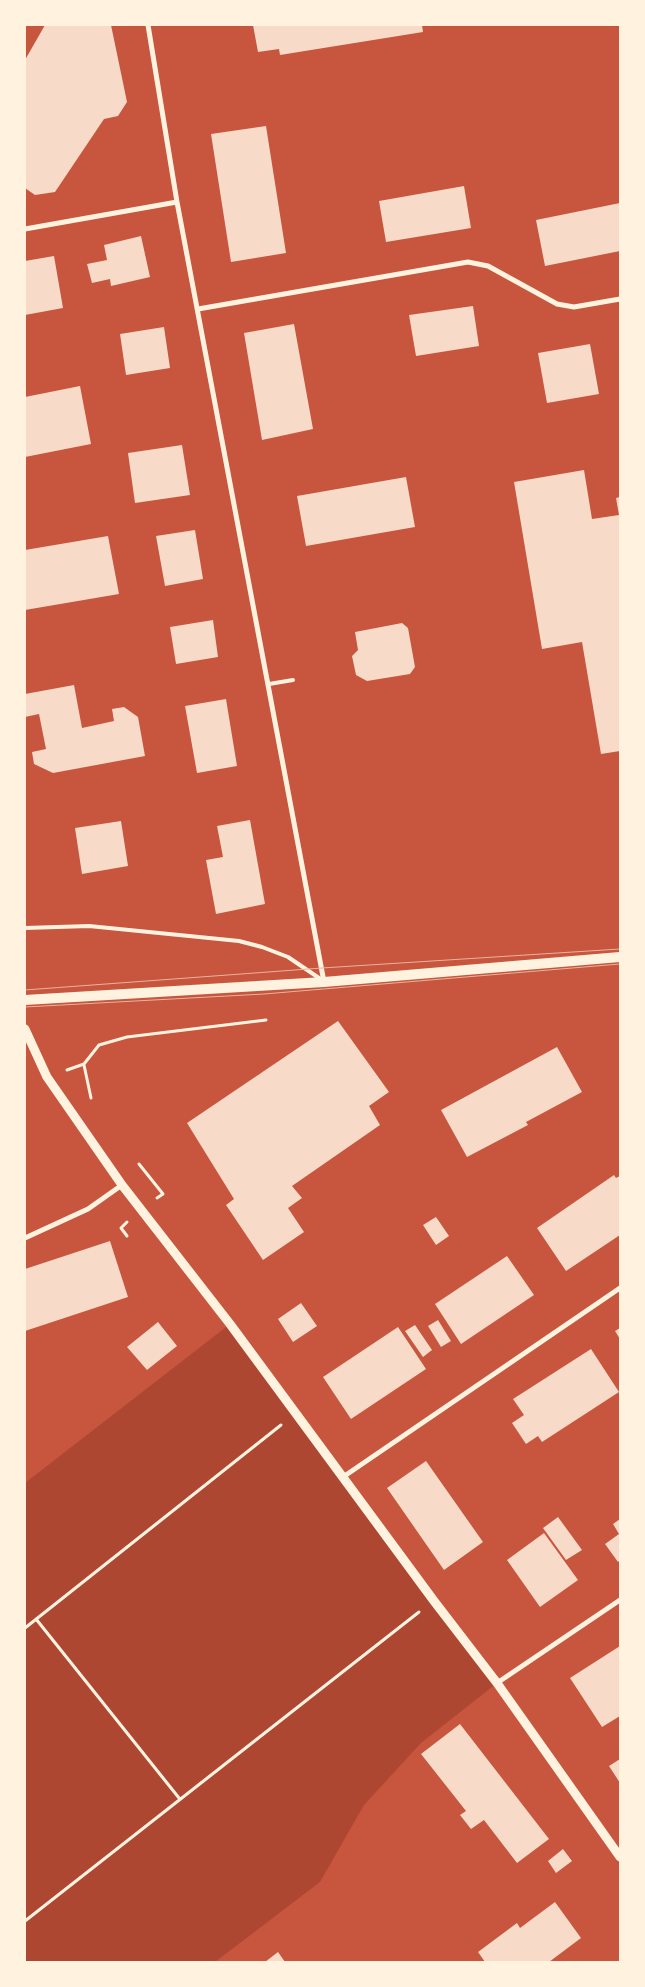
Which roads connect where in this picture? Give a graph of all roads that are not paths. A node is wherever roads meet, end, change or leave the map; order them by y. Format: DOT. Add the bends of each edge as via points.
graph roads {
  1 [pos="148,25"];
  2 [pos="177,202"];
  3 [pos="25,229"];
  4 [pos="620,299"];
  5 [pos="198,310"];
  6 [pos="293,680"];
  7 [pos="269,684"];
  8 [pos="25,928"];
  9 [pos="620,956"];
  10 [pos="324,982"];
  11 [pos="25,1000"];
  12 [pos="25,1029"];
  13 [pos="122,1185"];
  14 [pos="25,1238"];
  15 [pos="620,1288"];
  16 [pos="342,1478"];
  17 [pos="620,1600"];
  18 [pos="496,1683"];
  19 [pos="620,1857"];
  1 -- 2 [label="street"];
  2 -- 3 [label="street"];
  2 -- 5 [label="street"];
  4 -- 5 [label="street" via="574,307 557,304 488,266 468,262"];
  5 -- 7 [label="street"];
  6 -- 7 [label="lane"];
  7 -- 10 [label="street"];
  8 -- 10 [label="lane" via="88,926 239,941 288,957"];
  9 -- 10 [label="main road"];
  10 -- 11 [label="main road"];
  12 -- 13 [label="street" via="47,1077"];
  13 -- 14 [label="street" via="88,1209"];
  13 -- 16 [label="street" via="230,1324"];
  15 -- 16 [label="street"];
  16 -- 18 [label="street"];
  17 -- 18 [label="street"];
  18 -- 19 [label="street"];
}
